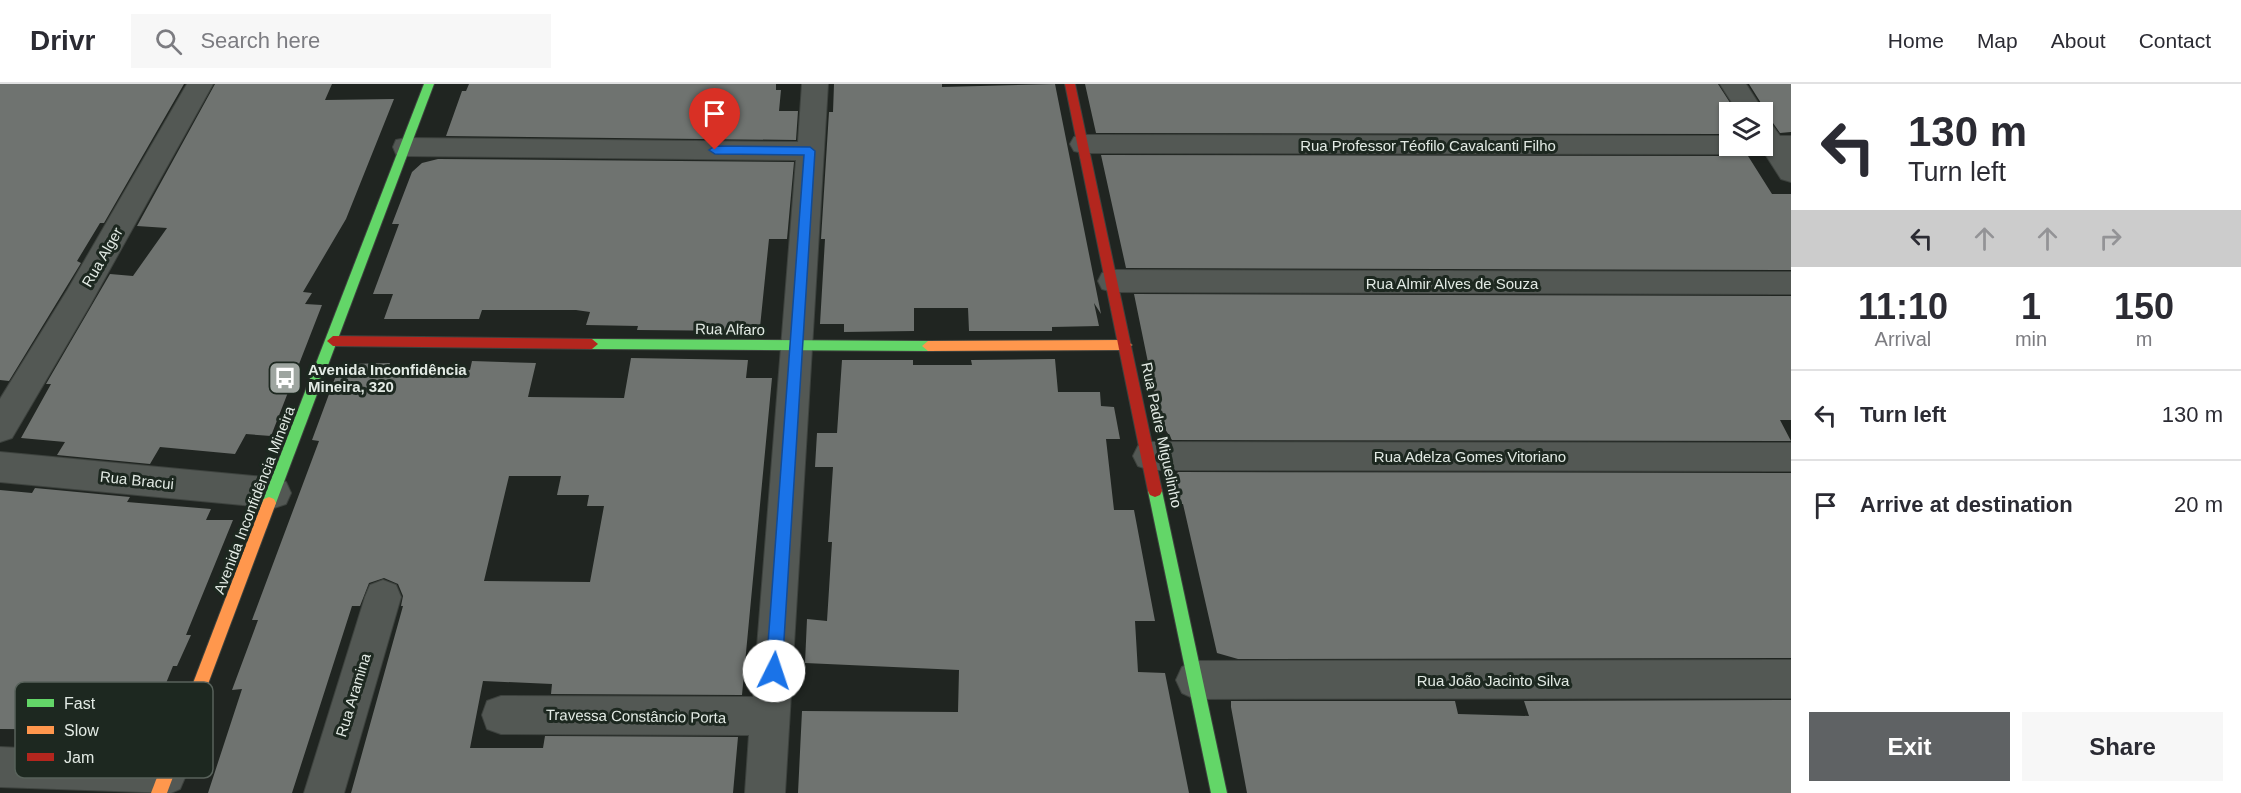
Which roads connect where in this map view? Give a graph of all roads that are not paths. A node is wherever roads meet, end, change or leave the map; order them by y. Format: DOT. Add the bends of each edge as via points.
graph roads {
  1 [pos="200,84"];
  2 [pos="429,84"];
  3 [pos="815,84"];
  4 [pos="1070,84"];
  5 [pos="1733,84"];
  6 [pos="1745,102"];
  7 [pos="1775,140"];
  8 [pos="1083,144"];
  9 [pos="406,147"];
  10 [pos="810,151"];
  11 [pos="1791,172"];
  12 [pos="1113,281"];
  13 [pos="1791,283"];
  14 [pos="333,341"];
  15 [pos="1126,345"];
  16 [pos="797,346"];
  17 [pos="0,428"];
  18 [pos="1150,456"];
  19 [pos="1791,457"];
  20 [pos="0,467"];
  21 [pos="274,493"];
  22 [pos="383,597"];
  23 [pos="1791,679"];
  24 [pos="1195,680"];
  25 [pos="202,682"];
  26 [pos="501,714"];
  27 [pos="771,716"];
  28 [pos="0,767"];
  29 [pos="15,769"];
  30 [pos="105,778"];
  31 [pos="163,784"];
  32 [pos="324,793"];
  33 [pos="765,793"];
  34 [pos="1219,793"];
  1 -- 17 [label="street, Rua Alger"];
  2 -- 9 [label="street, Avenida Inconfidência Mineira"];
  3 -- 10 [label="street"];
  4 -- 8 [label="street, Rua Padre Miguelinho"];
  5 -- 6 [label="street"];
  7 -- 8 [label="street, Rua Professor Téofilo Cavalcanti Filho"];
  7 -- 11 [label="street"];
  8 -- 12 [label="street, Rua Padre Miguelinho"];
  9 -- 10 [label="street"];
  9 -- 14 [label="street, Avenida Inconfidência Mineira"];
  10 -- 16 [label="street"];
  12 -- 13 [label="street, Rua Almir Alves de Souza"];
  12 -- 15 [label="street, Rua Padre Miguelinho"];
  14 -- 16 [label="street, Rua Alfaro"];
  14 -- 21 [label="street, Avenida Inconfidência Mineira"];
  15 -- 16 [label="street, Rua Alfaro"];
  15 -- 18 [label="street, Rua Padre Miguelinho"];
  16 -- 27 [label="street"];
  18 -- 19 [label="street, Rua Adelza Gomes Vitoriano"];
  18 -- 24 [label="street, Rua Padre Miguelinho"];
  20 -- 21 [label="street, Rua Bracui"];
  21 -- 25 [label="street, Avenida Inconfidência Mineira"];
  22 -- 32 [label="street, Rua Aramina"];
  23 -- 24 [label="street, Rua João Jacinto Silva"];
  24 -- 34 [label="street, Rua Padre Miguelinho"];
  26 -- 27 [label="street, Travessa Constâncio Porta"];
  27 -- 33 [label="street"];
  28 -- 29 [label="street"];
  30 -- 31 [label="street"];
}
